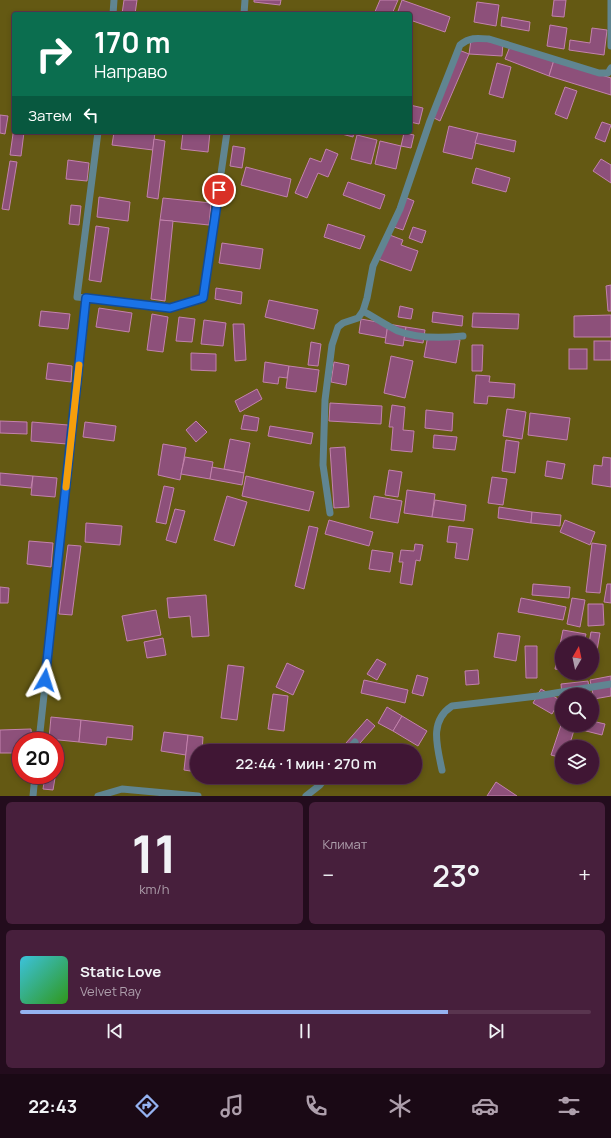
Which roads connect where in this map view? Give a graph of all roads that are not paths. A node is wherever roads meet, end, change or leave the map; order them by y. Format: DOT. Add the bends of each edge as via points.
graph roads {
  1 [pos="114,0"];
  2 [pos="245,0"];
  3 [pos="611,0"];
  4 [pos="113,12"];
  5 [pos="244,12"];
  6 [pos="611,46"];
  7 [pos="611,68"];
  8 [pos="98,134"];
  9 [pos="227,134"];
  10 [pos="86,298"];
  11 [pos="362,311"];
  12 [pos="463,336"];
  13 [pos="330,513"];
  14 [pos="611,684"];
  15 [pos="40,732"];
  16 [pos="442,770"];
  17 [pos="34,784"];
  18 [pos="321,784"];
  19 [pos="33,796"];
  20 [pos="98,796"];
  21 [pos="198,796"];
  22 [pos="306,796"];
  1 -- 4 [label="lane"];
  2 -- 5 [label="lane"];
  3 -- 6 [label="lane"];
  7 -- 11 [label="lane" via="608,73 599,73 489,39 475,37 460,45 430,121 400,209 373,266"];
  8 -- 10 [label="lane" via="77,297"];
  9 -- 10 [label="lane" via="203,298 170,308"];
  10 -- 15 [label="lane"];
  11 -- 12 [label="lane" via="399,331 417,336"];
  11 -- 13 [label="lane" via="358,318 338,327 332,344 325,400 323,465"];
  14 -- 16 [label="lane" via="452,706 442,714 438,724 437,743"];
  17 -- 19 [label="lane"];
  18 -- 22 [label="lane"];
  20 -- 21 [label="lane" via="122,789"];
}
